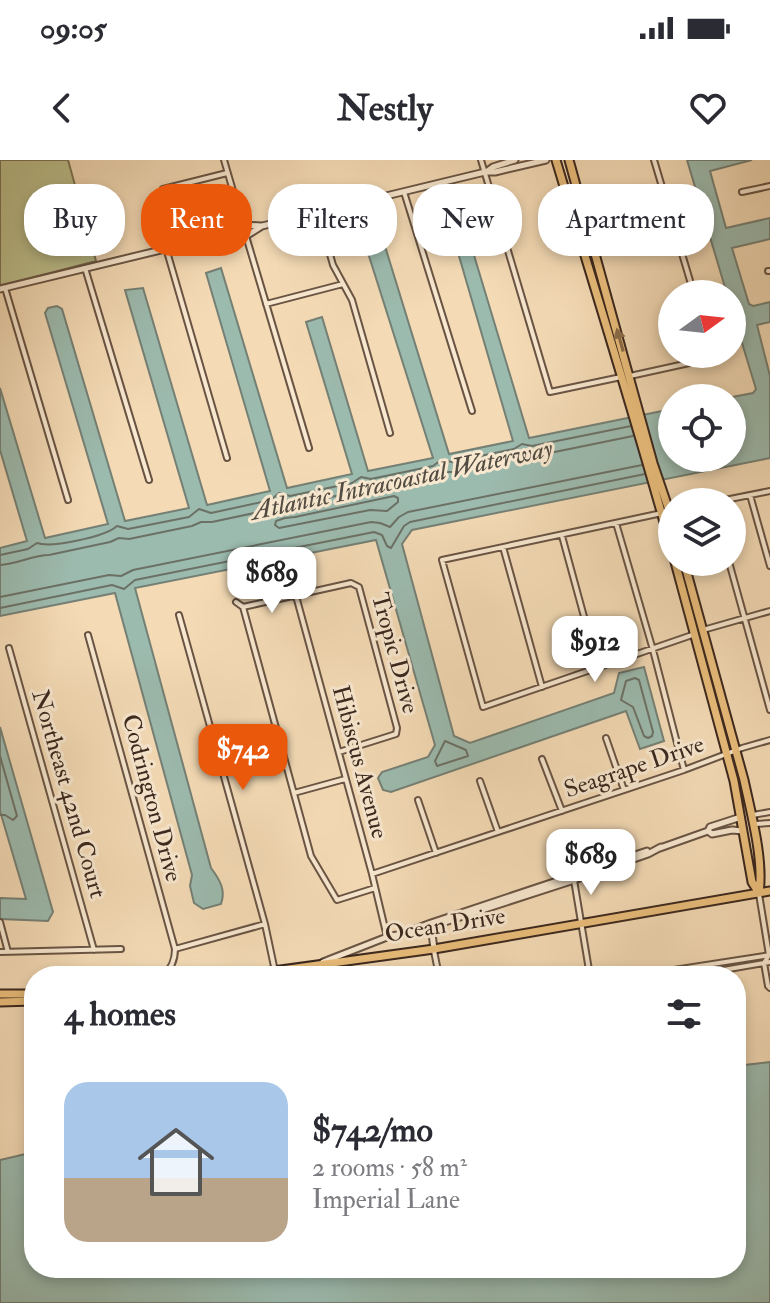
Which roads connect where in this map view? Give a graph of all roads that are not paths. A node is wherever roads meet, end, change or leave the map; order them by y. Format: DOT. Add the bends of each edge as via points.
graph roads {
  1 [pos="224,160"];
  2 [pos="481,160"];
  3 [pos="515,160"];
  4 [pos="546,160"];
  5 [pos="556,160"];
  6 [pos="569,160"];
  7 [pos="654,160"];
  8 [pos="485,172"];
  9 [pos="228,173"];
  10 [pos="183,184"];
  11 [pos="231,184"];
  12 [pos="563,184"];
  13 [pos="770,186"];
  14 [pos="404,192"];
  15 [pos="742,192"];
  16 [pos="397,194"];
  17 [pos="159,224"];
  18 [pos="141,255"];
  19 [pos="252,255"];
  20 [pos="168,256"];
  21 [pos="330,256"];
  22 [pos="586,256"];
  23 [pos="587,256"];
  24 [pos="599,263"];
  25 [pos="589,267"];
  26 [pos="85,268"];
  27 [pos="602,274"];
  28 [pos="690,280"];
  29 [pos="343,284"];
  30 [pos="3,289"];
  31 [pos="266,304"];
  32 [pos="660,368"];
  33 [pos="626,376"];
  34 [pos="472,411"];
  35 [pos="390,433"];
  36 [pos="309,448"];
  37 [pos="227,458"];
  38 [pos="149,480"];
  39 [pos="658,488"];
  40 [pos="770,491"];
  41 [pos="750,495"];
  42 [pos="746,496"];
  43 [pos="68,500"];
  44 [pos="658,517"];
  45 [pos="616,523"];
  46 [pos="561,535"];
  47 [pos="503,547"];
  48 [pos="770,566"];
  49 [pos="680,576"];
  50 [pos="687,576"];
  51 [pos="733,576"];
  52 [pos="296,596"];
  53 [pos="236,602"];
  54 [pos="243,607"];
  55 [pos="770,611"];
  56 [pos="179,615"];
  57 [pos="744,618"];
  58 [pos="699,632"];
  59 [pos="88,635"];
  60 [pos="9,648"];
  61 [pos="653,650"];
  62 [pos="598,668"];
  63 [pos="542,687"];
  64 [pos="770,710"];
  65 [pos="606,738"];
  66 [pos="770,740"];
  67 [pos="736,750"];
  68 [pos="339,752"];
  69 [pos="727,754"];
  70 [pos="542,759"];
  71 [pos="684,770"];
  72 [pos="345,779"];
  73 [pos="480,781"];
  74 [pos="624,790"];
  75 [pos="293,793"];
  76 [pos="418,800"];
  77 [pos="562,811"];
  78 [pos="752,815"];
  79 [pos="769,816"];
  80 [pos="741,817"];
  81 [pos="753,825"];
  82 [pos="708,831"];
  83 [pos="743,831"];
  84 [pos="498,832"];
  85 [pos="436,853"];
  86 [pos="372,874"];
  87 [pos="573,878"];
  88 [pos="375,888"];
  89 [pos="770,891"];
  90 [pos="759,893"];
  91 [pos="445,923"];
  92 [pos="0,924"];
  93 [pos="265,924"];
  94 [pos="581,924"];
  95 [pos="431,925"];
  96 [pos="387,937"];
  97 [pos="433,939"];
  98 [pos="121,949"];
  99 [pos="175,949"];
  100 [pos="434,949"];
  101 [pos="94,950"];
  102 [pos="0,952"];
  103 [pos="8,952"];
  104 [pos="770,955"];
  105 [pos="767,963"];
  106 [pos="315,965"];
  107 [pos="172,966"];
  108 [pos="274,966"];
  109 [pos="312,966"];
  110 [pos="437,966"];
  111 [pos="588,966"];
  112 [pos="699,966"];
  113 [pos="746,966"];
  114 [pos="770,988"];
  115 [pos="0,994"];
  116 [pos="24,994"];
  117 [pos="24,1001"];
  118 [pos="0,1004"];
  1 -- 9 [label="street"];
  2 -- 8 [label="street"];
  3 -- 8 [label="street"];
  4 -- 8 [label="street"];
  5 -- 12 [label="main road"];
  6 -- 24 [label="main road"];
  7 -- 28 [label="street"];
  8 -- 14 [label="street"];
  8 -- 33 [label="street" via="550,392"];
  9 -- 10 [label="street"];
  9 -- 11 [label="street"];
  13 -- 15 [label="street"];
  14 -- 16 [label="street"];
  14 -- 34 [label="street"];
  17 -- 17 [label="street" via="165,214 155,208 149,218"];
  18 -- 26 [label="street"];
  19 -- 31 [label="street"];
  20 -- 37 [label="street"];
  21 -- 29 [label="street"];
  22 -- 25 [label="main road"];
  23 -- 24 [label="main road"];
  24 -- 27 [label="main road"];
  25 -- 27 [label="main road"];
  25 -- 33 [label="main road" via="616,363"];
  26 -- 30 [label="street"];
  26 -- 38 [label="street"];
  33 -- 27 [label="main road, one-way"];
  29 -- 31 [label="street"];
  29 -- 35 [label="street"];
  30 -- 43 [label="street"];
  31 -- 36 [label="street"];
  32 -- 33 [label="street"];
  33 -- 39 [label="main road"];
  40 -- 41 [label="street"];
  41 -- 42 [label="street"];
  41 -- 48 [label="street"];
  44 -- 45 [label="street"];
  45 -- 46 [label="street"];
  45 -- 61 [label="street"];
  46 -- 47 [label="street"];
  46 -- 62 [label="street"];
  47 -- 63 [label="street"];
  47 -- 63 [label="street" via="442,560 483,707"];
  49 -- 58 [label="main road"];
  50 -- 58 [label="main road"];
  51 -- 57 [label="street"];
  52 -- 54 [label="street"];
  52 -- 68 [label="street, Hibiscus Avenue"];
  52 -- 68 [label="street, Tropic Drive" via="351,583 359,587 397,728 396,734"];
  53 -- 54 [label="street"];
  54 -- 75 [label="street"];
  55 -- 57 [label="street"];
  56 -- 93 [label="street"];
  57 -- 58 [label="street"];
  57 -- 64 [label="street"];
  58 -- 61 [label="street"];
  58 -- 67 [label="main road"];
  58 -- 69 [label="main road"];
  59 -- 99 [label="street, Codrington Drive"];
  60 -- 101 [label="street, Northeast 42nd Court"];
  61 -- 62 [label="street"];
  61 -- 71 [label="street"];
  62 -- 63 [label="street"];
  65 -- 74 [label="street"];
  66 -- 67 [label="street, Seagrape Drive"];
  67 -- 69 [label="street, Seagrape Drive"];
  67 -- 78 [label="main road"];
  68 -- 72 [label="street, Hibiscus Avenue"];
  69 -- 71 [label="street, Seagrape Drive"];
  69 -- 80 [label="main road"];
  70 -- 77 [label="street"];
  71 -- 74 [label="street, Seagrape Drive"];
  72 -- 75 [label="street"];
  72 -- 86 [label="street, Hibiscus Avenue"];
  73 -- 84 [label="street"];
  74 -- 77 [label="street, Seagrape Drive"];
  75 -- 88 [label="street" via="311,856 337,900"];
  76 -- 85 [label="street"];
  77 -- 84 [label="street, Seagrape Drive"];
  78 -- 79 [label="street"];
  78 -- 81 [label="main road"];
  79 -- 81 [label="street"];
  80 -- 81 [label="main road"];
  80 -- 82 [label="street"];
  80 -- 83 [label="main road"];
  81 -- 90 [label="main road"];
  82 -- 83 [label="street"];
  82 -- 87 [label="street"];
  83 -- 90 [label="main road" via="752,882"];
  84 -- 85 [label="street, Seagrape Drive"];
  85 -- 86 [label="street, Seagrape Drive"];
  86 -- 88 [label="street, Hibiscus Avenue"];
  87 -- 91 [label="street"];
  87 -- 94 [label="street"];
  87 -- 95 [label="street"];
  88 -- 96 [label="street, Hibiscus Avenue"];
  89 -- 90 [label="main road, Ocean Drive"];
  90 -- 94 [label="main road, Ocean Drive"];
  90 -- 104 [label="street"];
  91 -- 95 [label="street"];
  91 -- 97 [label="street"];
  92 -- 103 [label="street"];
  93 -- 99 [label="street"];
  93 -- 108 [label="street"];
  94 -- 100 [label="main road, Ocean Drive"];
  94 -- 111 [label="street"];
  95 -- 96 [label="street"];
  95 -- 97 [label="street"];
  96 -- 106 [label="street"];
  97 -- 100 [label="street"];
  98 -- 101 [label="street"];
  99 -- 107 [label="street"];
  100 -- 106 [label="main road, Ocean Drive"];
  100 -- 110 [label="street"];
  101 -- 103 [label="street"];
  102 -- 103 [label="street"];
  104 -- 105 [label="street"];
  104 -- 112 [label="street"];
  105 -- 113 [label="street"];
  105 -- 114 [label="street"];
  106 -- 109 [label="main road, Ocean Drive"];
  115 -- 116 [label="main road"];
  117 -- 118 [label="main road"];
}
